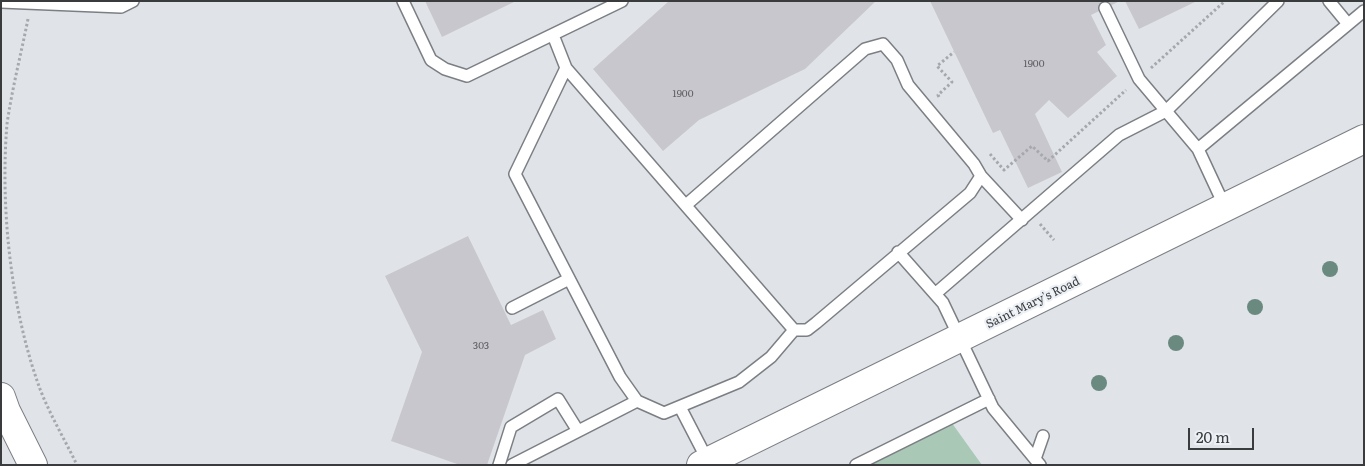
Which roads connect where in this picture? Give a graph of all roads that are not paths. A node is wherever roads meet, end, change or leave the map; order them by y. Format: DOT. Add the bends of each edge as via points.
graph roads {
  1 [pos="133,1"];
  2 [pos="403,1"];
  3 [pos="622,1"];
  4 [pos="1278,1"];
  5 [pos="1329,1"];
  6 [pos="1,2"];
  7 [pos="1105,8"];
  8 [pos="1364,11"];
  9 [pos="1348,24"];
  10 [pos="553,36"];
  11 [pos="566,68"];
  12 [pos="1166,112"];
  13 [pos="1364,139"];
  14 [pos="1198,149"];
  15 [pos="981,176"];
  16 [pos="686,205"];
  17 [pos="1226,207"];
  18 [pos="1022,220"];
  19 [pos="898,252"];
  20 [pos="569,279"];
  21 [pos="935,294"];
  22 [pos="512,308"];
  23 [pos="794,330"];
  24 [pos="961,338"];
  25 [pos="1,397"];
  26 [pos="989,399"];
  27 [pos="638,401"];
  28 [pos="680,407"];
  29 [pos="578,431"];
  30 [pos="1043,436"];
  31 [pos="1038,462"];
  32 [pos="706,464"];
  33 [pos="33,465"];
  34 [pos="499,465"];
  35 [pos="512,465"];
  36 [pos="856,465"];
  1 -- 6 [label="lane" via="121,7"];
  2 -- 10 [label="lane" via="431,60 445,69 467,76"];
  3 -- 10 [label="lane"];
  4 -- 12 [label="lane"];
  5 -- 9 [label="lane"];
  7 -- 12 [label="lane" via="1138,79"];
  8 -- 9 [label="lane"];
  9 -- 14 [label="lane"];
  10 -- 11 [label="lane"];
  11 -- 16 [label="lane"];
  11 -- 20 [label="lane" via="515,174"];
  12 -- 14 [label="lane"];
  12 -- 18 [label="lane" via="1119,136"];
  13 -- 17 [label="main road, Saint Mary's Road"];
  14 -- 17 [label="lane"];
  15 -- 16 [label="lane" via="908,85 897,60 883,44 864,49"];
  15 -- 18 [label="lane"];
  15 -- 19 [label="lane" via="970,194"];
  16 -- 23 [label="lane"];
  17 -- 24 [label="main road, Saint Mary's Road"];
  18 -- 21 [label="lane"];
  19 -- 21 [label="lane"];
  19 -- 23 [label="lane" via="807,330"];
  20 -- 22 [label="lane"];
  20 -- 27 [label="lane" via="620,377"];
  21 -- 24 [label="lane"];
  23 -- 28 [label="lane" via="770,357 739,382"];
  24 -- 26 [label="lane"];
  24 -- 32 [label="main road, Saint Mary's Road"];
  25 -- 33 [label="main road"];
  26 -- 31 [label="lane"];
  26 -- 36 [label="lane"];
  27 -- 28 [label="lane" via="664,413"];
  27 -- 29 [label="lane"];
  28 -- 32 [label="lane"];
  29 -- 34 [label="lane" via="558,399 511,427"];
  29 -- 35 [label="lane"];
  30 -- 31 [label="lane"];
}
